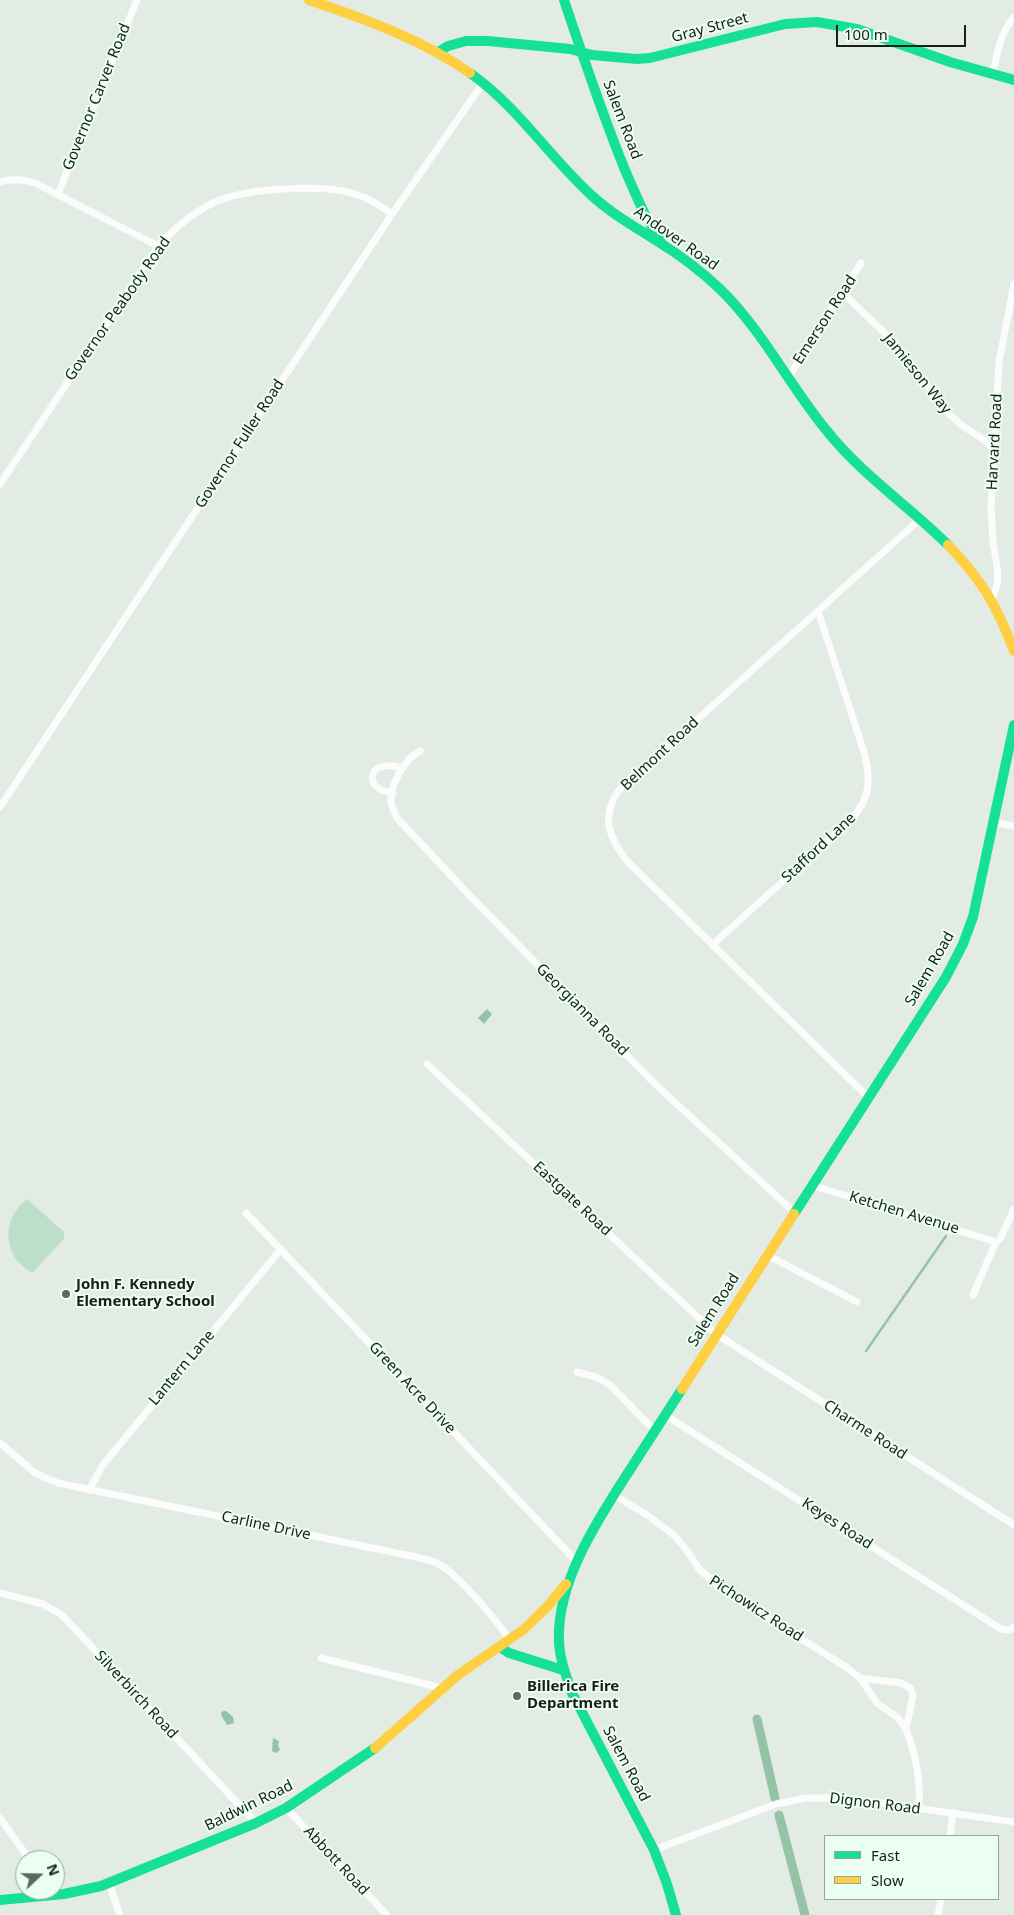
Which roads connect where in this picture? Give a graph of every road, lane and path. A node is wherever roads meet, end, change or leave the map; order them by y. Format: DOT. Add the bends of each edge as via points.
graph roads {
  1 [pos="137,0"];
  2 [pos="309,0"];
  3 [pos="564,0"];
  4 [pos="1014,17"];
  5 [pos="438,52"];
  6 [pos="580,52"];
  7 [pos="993,74"];
  8 [pos="1014,80"];
  9 [pos="483,83"];
  10 [pos="0,182"];
  11 [pos="58,194"];
  12 [pos="641,208"];
  13 [pos="392,214"];
  14 [pos="631,225"];
  15 [pos="664,245"];
  16 [pos="158,246"];
  17 [pos="862,263"];
  18 [pos="1014,284"];
  19 [pos="843,293"];
  20 [pos="788,378"];
  21 [pos="994,449"];
  22 [pos="0,484"];
  23 [pos="920,519"];
  24 [pos="992,599"];
  25 [pos="818,611"];
  26 [pos="1014,651"];
  27 [pos="1014,725"];
  28 [pos="420,751"];
  29 [pos="402,768"];
  30 [pos="393,793"];
  31 [pos="0,807"];
  32 [pos="993,822"];
  33 [pos="1014,826"];
  34 [pos="712,945"];
  35 [pos="427,1064"];
  36 [pos="868,1096"];
  37 [pos="811,1185"];
  38 [pos="1014,1209"];
  39 [pos="794,1212"];
  40 [pos="246,1213"];
  41 [pos="996,1242"];
  42 [pos="281,1249"];
  43 [pos="767,1255"];
  44 [pos="973,1295"];
  45 [pos="857,1302"];
  46 [pos="716,1334"];
  47 [pos="577,1372"];
  48 [pos="665,1415"];
  49 [pos="655,1431"];
  50 [pos="1,1444"];
  51 [pos="89,1490"];
  52 [pos="614,1495"];
  53 [pos="1014,1525"];
  54 [pos="577,1566"];
  55 [pos="0,1593"];
  56 [pos="1012,1629"];
  57 [pos="510,1640"];
  58 [pos="500,1647"];
  59 [pos="321,1658"];
  60 [pos="563,1670"];
  61 [pos="860,1678"];
  62 [pos="442,1688"];
  63 [pos="906,1729"];
  64 [pos="286,1808"];
  65 [pos="919,1808"];
  66 [pos="953,1813"];
  67 [pos="0,1818"];
  68 [pos="1014,1822"];
  69 [pos="256,1823"];
  70 [pos="950,1835"];
  71 [pos="23,1850"];
  72 [pos="654,1850"];
  73 [pos="109,1883"];
  74 [pos="65,1893"];
  75 [pos="15,1898"];
  76 [pos="0,1900"];
  77 [pos="941,1900"];
  78 [pos="386,1914"];
  79 [pos="120,1915"];
  80 [pos="676,1915"];
  81 [pos="938,1915"];
  1 -- 11 [label="street, Governor Carver Road"];
  2 -- 5 [label="main road, Andover Road" via="391,30"];
  3 -- 6 [label="main road, Salem Road"];
  4 -- 7 [label="street" via="1000,40"];
  5 -- 6 [label="main road, Gray Street" via="466,41"];
  5 -- 9 [label="main road, Andover Road"];
  6 -- 7 [label="main road, Gray Street" via="650,58 786,24 816,22 857,29"];
  6 -- 12 [label="main road, Salem Road"];
  7 -- 8 [label="main road, Gray Street"];
  9 -- 13 [label="street, Governor Fuller Road"];
  9 -- 14 [label="main road, Andover Road" via="514,110 585,189"];
  10 -- 11 [label="street" via="21,179"];
  11 -- 16 [label="street"];
  12 -- 14 [label="main road"];
  12 -- 15 [label="main road, Salem Road"];
  13 -- 16 [label="street, Governor Peabody Road" via="365,197 333,189 244,194 204,207 180,224"];
  13 -- 31 [label="street, Governor Fuller Road"];
  14 -- 15 [label="main road, Andover Road"];
  15 -- 20 [label="main road, Andover Road" via="698,270 730,300"];
  16 -- 22 [label="street, Governor Peabody Road"];
  17 -- 19 [label="street, Emerson Road"];
  18 -- 21 [label="street, Harvard Road" via="1000,352"];
  19 -- 20 [label="street, Emerson Road"];
  19 -- 21 [label="street, Jamieson Way" via="894,342 946,411"];
  20 -- 23 [label="main road, Andover Road" via="840,447"];
  21 -- 24 [label="street, Harvard Road" via="992,530 998,581"];
  23 -- 24 [label="main road, Andover Road" via="974,573"];
  23 -- 25 [label="street, Belmont Road"];
  24 -- 26 [label="main road, Andover Road"];
  25 -- 34 [label="street, Stafford Lane" via="864,752 868,772 866,797 851,820"];
  25 -- 34 [label="street, Belmont Road" via="619,790 612,804 609,829 619,852"];
  27 -- 32 [label="main road, Salem Road"];
  28 -- 29 [label="street, Georgianna Road"];
  29 -- 30 [label="street, Georgianna Road"];
  29 -- 30 [label="street" via="382,765 372,774 378,789"];
  30 -- 39 [label="street, Georgianna Road" via="391,801 397,818 411,834 655,1084"];
  32 -- 33 [label="street"];
  32 -- 36 [label="main road, Salem Road" via="972,919 960,951"];
  34 -- 36 [label="street, Belmont Road"];
  35 -- 46 [label="street, Eastgate Road"];
  36 -- 37 [label="main road, Salem Road"];
  37 -- 39 [label="main road, Salem Road"];
  37 -- 41 [label="street, Ketchen Avenue"];
  38 -- 41 [label="street" via="1000,1240"];
  39 -- 43 [label="main road, Salem Road"];
  40 -- 42 [label="street, Green Acre Drive"];
  41 -- 44 [label="street"];
  42 -- 51 [label="street, Lantern Lane" via="102,1466"];
  42 -- 54 [label="street, Green Acre Drive"];
  43 -- 45 [label="street"];
  43 -- 46 [label="main road, Salem Road"];
  46 -- 48 [label="main road, Salem Road"];
  46 -- 53 [label="street, Charme Road"];
  47 -- 49 [label="street" via="610,1385"];
  48 -- 49 [label="main road, Salem Road"];
  48 -- 56 [label="street, Keyes Road" via="1001,1629"];
  49 -- 52 [label="main road, Salem Road"];
  50 -- 51 [label="street, Carline Drive" via="40,1476"];
  51 -- 57 [label="street, Carline Drive" via="428,1560 444,1567 455,1577"];
  52 -- 54 [label="main road, Salem Road"];
  52 -- 61 [label="street, Pichowicz Road" via="674,1535 699,1569 722,1589"];
  54 -- 57 [label="main road, Baldwin Road" via="548,1606"];
  54 -- 60 [label="main road, Salem Road" via="564,1596 560,1618 558,1647"];
  55 -- 69 [label="street, Silverbirch Road" via="43,1604 62,1615"];
  57 -- 58 [label="main road, Baldwin Road"];
  58 -- 60 [label="main road" via="511,1654"];
  58 -- 62 [label="main road, Baldwin Road"];
  59 -- 62 [label="street"];
  60 -- 72 [label="main road, Salem Road"];
  61 -- 63 [label="street, Pichowicz Road" via="877,1703 898,1718"];
  61 -- 63 [label="street, Pichowicz Road" via="905,1684 910,1688 912,1696"];
  62 -- 64 [label="main road, Baldwin Road" via="382,1742"];
  63 -- 65 [label="street, Pichowicz Road" via="918,1766"];
  64 -- 69 [label="main road, Baldwin Road"];
  64 -- 78 [label="street, Abbott Road"];
  65 -- 66 [label="street, Dignon Road"];
  65 -- 72 [label="street, Dignon Road" via="846,1798 799,1799 776,1804"];
  66 -- 68 [label="street, Dignon Road"];
  66 -- 70 [label="street"];
  67 -- 71 [label="street"];
  69 -- 73 [label="main road, Baldwin Road"];
  72 -- 80 [label="main road, Salem Road"];
  73 -- 74 [label="main road, Baldwin Road" via="79,1893"];
  73 -- 79 [label="street"];
  75 -- 76 [label="main road, Baldwin Road"];
  77 -- 81 [label="street"];
}
